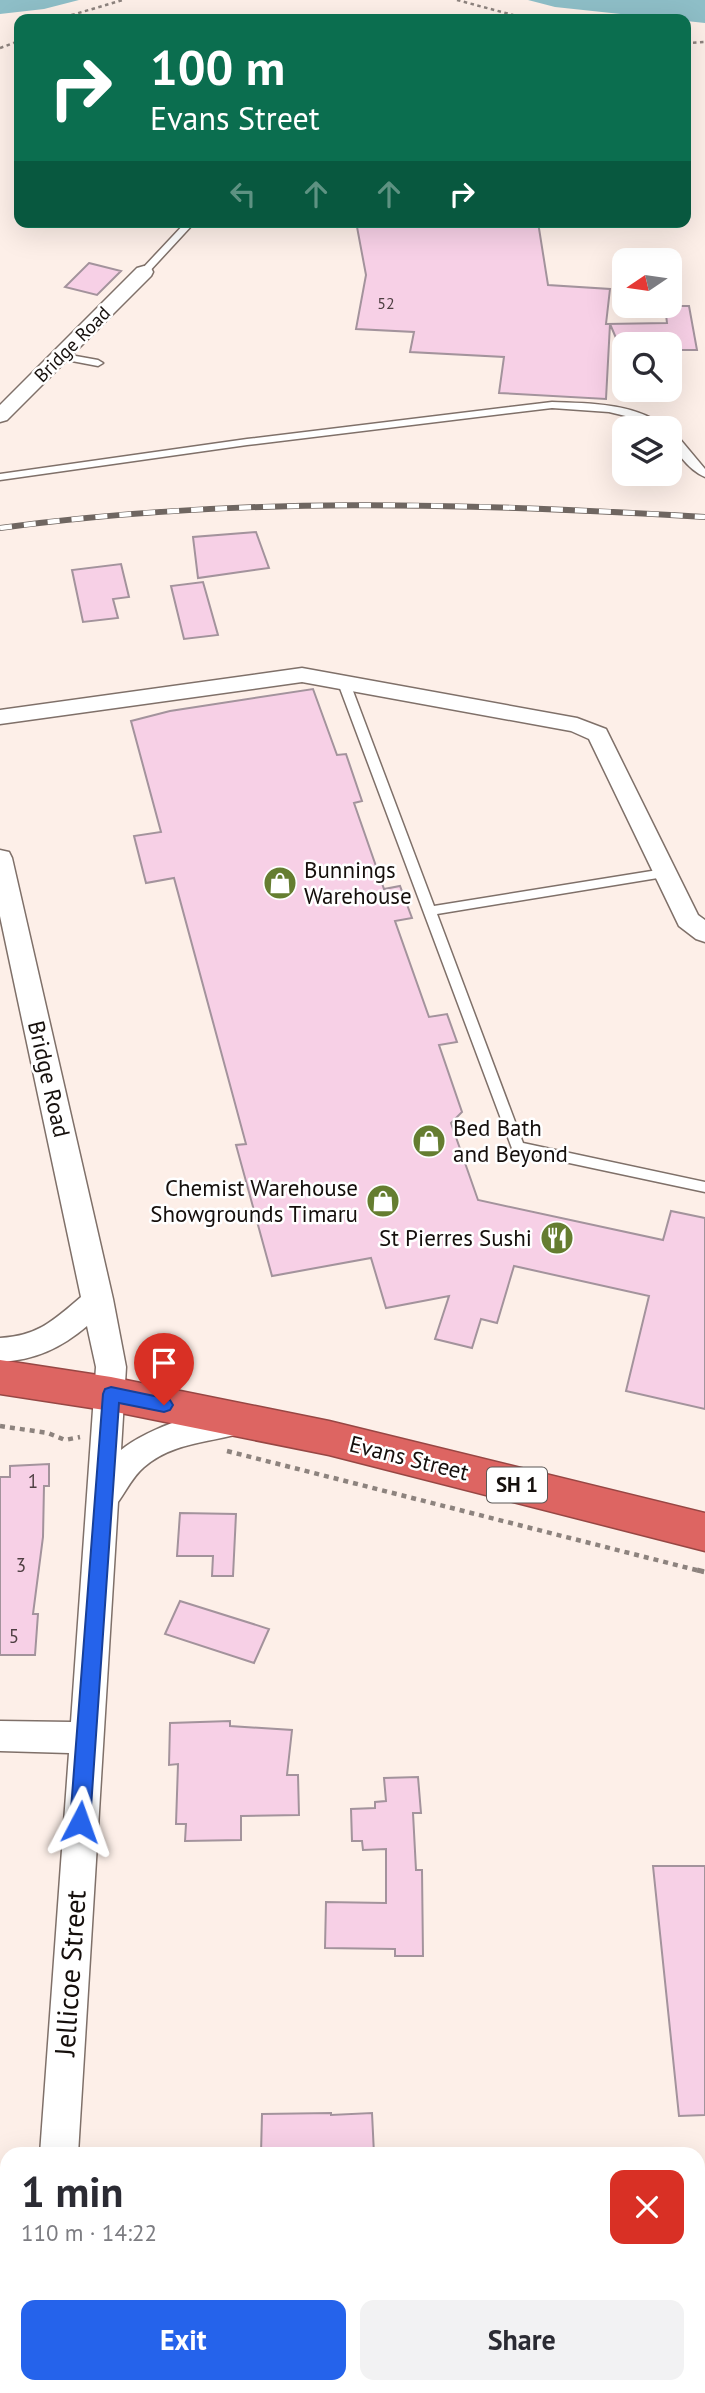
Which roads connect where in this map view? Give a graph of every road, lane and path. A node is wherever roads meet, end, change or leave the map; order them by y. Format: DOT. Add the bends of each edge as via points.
graph roads {
  1 [pos="123,0"];
  2 [pos="457,0"];
  3 [pos="75,14"];
  4 [pos="509,14"];
  5 [pos="185,228"];
  6 [pos="144,272"];
  7 [pos="59,356"];
  8 [pos="98,363"];
  9 [pos="0,416"];
  10 [pos="640,416"];
  11 [pos="682,449"];
  12 [pos="705,474"];
  13 [pos="0,477"];
  14 [pos="344,683"];
  15 [pos="0,717"];
  16 [pos="0,858"];
  17 [pos="664,873"];
  18 [pos="430,911"];
  19 [pos="705,933"];
  20 [pos="705,1188"];
  21 [pos="98,1299"];
  22 [pos="0,1350"];
  23 [pos="0,1377"];
  24 [pos="111,1394"];
  25 [pos="0,1426"];
  26 [pos="231,1435"];
  27 [pos="76,1437"];
  28 [pos="103,1498"];
  29 [pos="705,1532"];
  30 [pos="705,1572"];
  31 [pos="0,1736"];
  32 [pos="85,1738"];
  33 [pos="59,2147"];
  1 -- 3 [label="path"];
  2 -- 4 [label="path"];
  5 -- 6 [label="lane"];
  6 -- 7 [label="street, Bridge Road"];
  7 -- 8 [label="lane"];
  7 -- 9 [label="street, Bridge Road"];
  10 -- 13 [label="lane" via="552,405"];
  11 -- 12 [label="lane"];
  14 -- 15 [label="street" via="302,675"];
  14 -- 17 [label="street" via="577,725 597,734"];
  14 -- 18 [label="lane"];
  16 -- 21 [label="street, Bridge Road"];
  17 -- 18 [label="lane"];
  17 -- 19 [label="street" via="688,920"];
  18 -- 20 [label="lane" via="519,1147"];
  21 -- 22 [label="street" via="44,1343"];
  21 -- 24 [label="street, Bridge Road" via="111,1367"];
  23 -- 24 [label="highway, SH 1"];
  24 -- 26 [label="highway, Evans Street / SH 1"];
  24 -- 28 [label="street, Jellicoe Street"];
  25 -- 27 [label="path" via="65,1440"];
  26 -- 28 [label="street" via="181,1433 158,1442 132,1460"];
  26 -- 29 [label="highway, Evans Street / SH 1" via="329,1438"];
  26 -- 30 [label="path"];
  28 -- 32 [label="street, Jellicoe Street"];
  31 -- 32 [label="street"];
  32 -- 33 [label="street, Jellicoe Street"];
}
